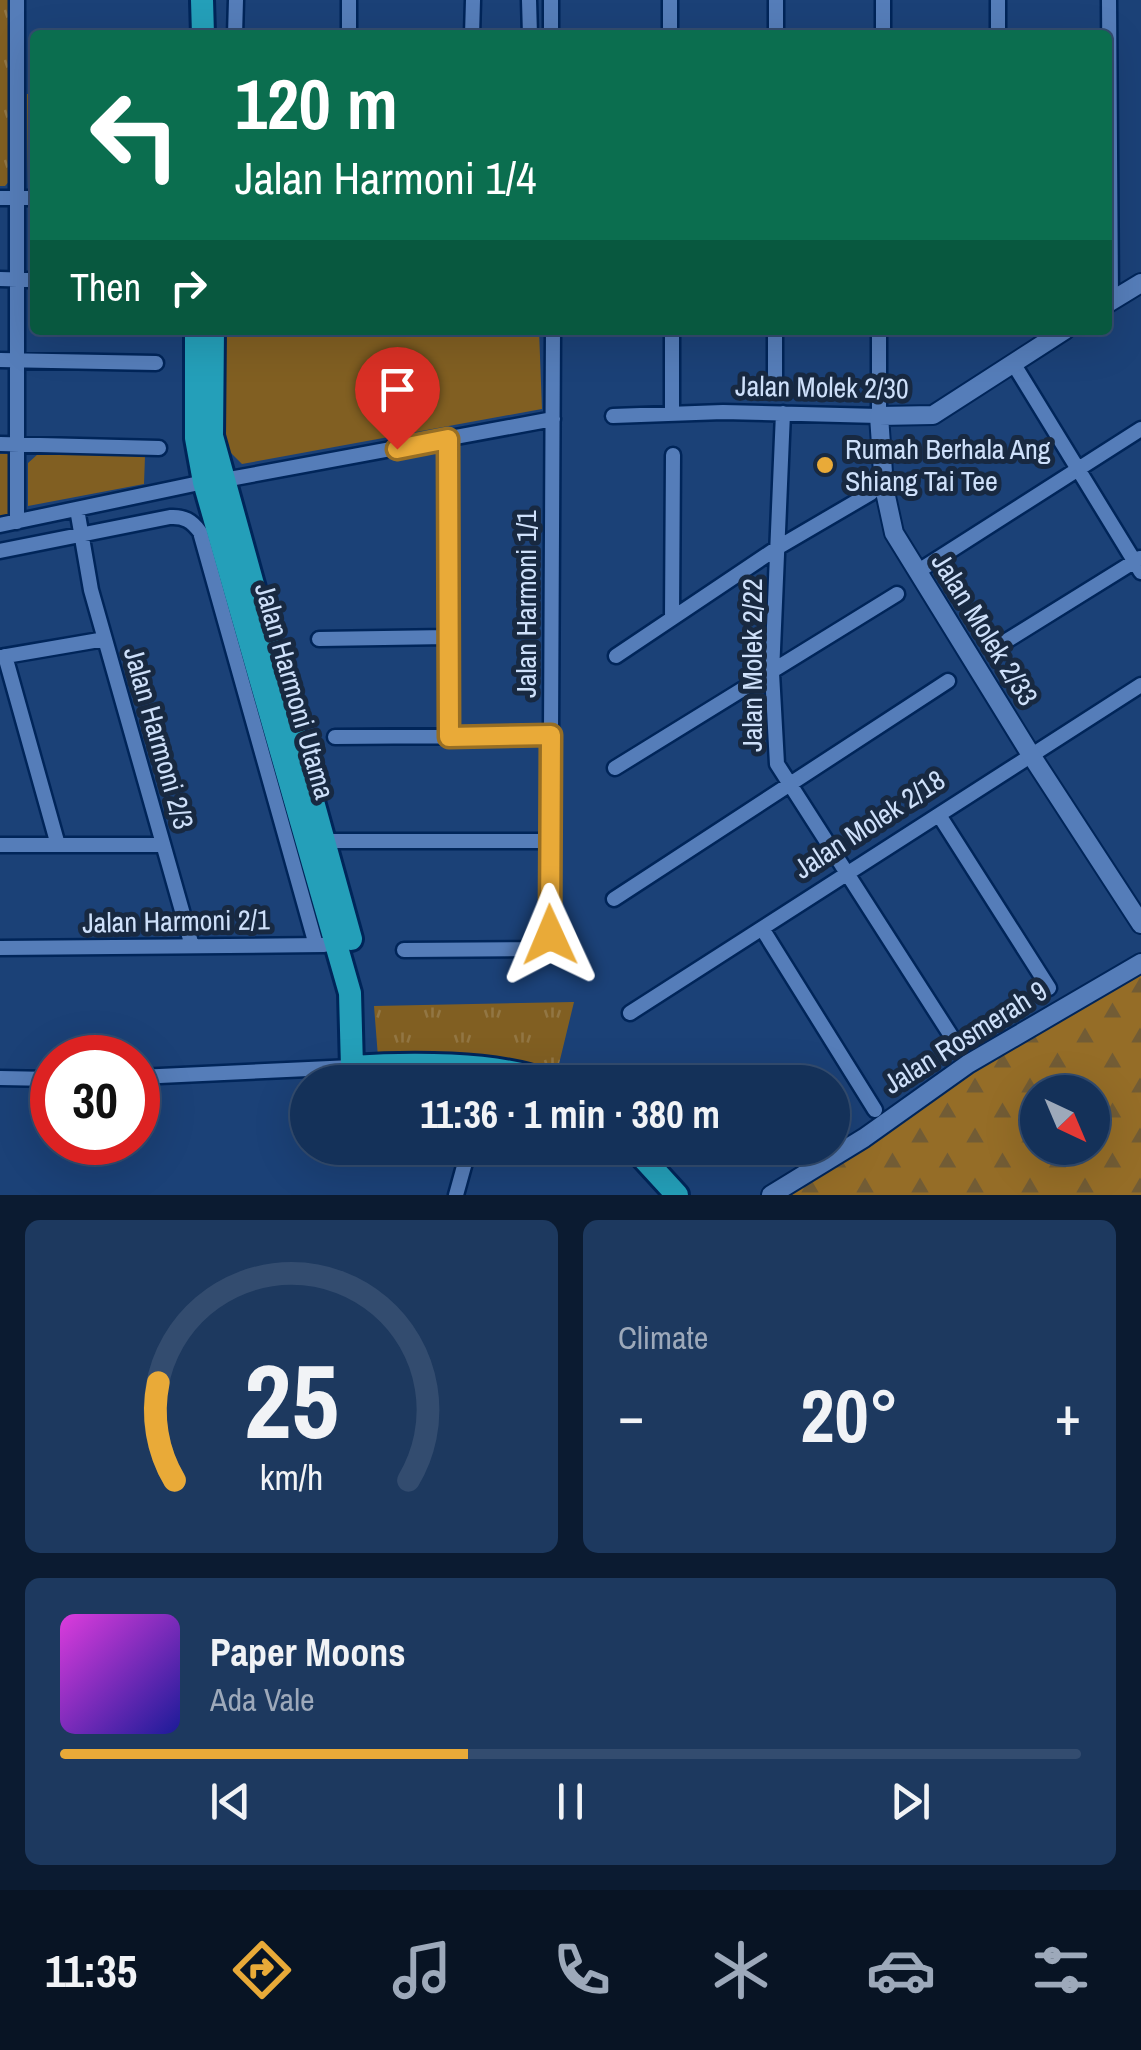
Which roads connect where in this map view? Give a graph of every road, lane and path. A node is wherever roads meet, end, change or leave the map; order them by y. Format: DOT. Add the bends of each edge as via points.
graph roads {
  1 [pos="17,0"];
  2 [pos="202,0"];
  3 [pos="215,0"];
  4 [pos="236,0"];
  5 [pos="349,0"];
  6 [pos="472,0"];
  7 [pos="530,0"];
  8 [pos="551,0"];
  9 [pos="670,0"];
  10 [pos="776,0"];
  11 [pos="883,0"];
  12 [pos="998,0"];
  13 [pos="1110,0"];
  14 [pos="203,30"];
  15 [pos="214,30"];
  16 [pos="235,30"];
  17 [pos="349,30"];
  18 [pos="472,30"];
  19 [pos="530,30"];
  20 [pos="551,30"];
  21 [pos="670,30"];
  22 [pos="776,30"];
  23 [pos="883,30"];
  24 [pos="998,30"];
  25 [pos="1110,30"];
  26 [pos="0,198"];
  27 [pos="18,198"];
  28 [pos="30,198"];
  29 [pos="0,280"];
  30 [pos="18,280"];
  31 [pos="30,280"];
  32 [pos="1141,283"];
  33 [pos="1112,300"];
  34 [pos="196,335"];
  35 [pos="213,335"];
  36 [pos="552,335"];
  37 [pos="672,335"];
  38 [pos="774,335"];
  39 [pos="880,335"];
  40 [pos="1057,335"];
  41 [pos="0,360"];
  42 [pos="17,360"];
  43 [pos="1013,363"];
  44 [pos="156,364"];
  45 [pos="775,385"];
  46 [pos="672,413"];
  47 [pos="783,413"];
  48 [pos="614,416"];
  49 [pos="879,416"];
  50 [pos="553,420"];
  51 [pos="1141,429"];
  52 [pos="448,439"];
  53 [pos="0,444"];
  54 [pos="16,444"];
  55 [pos="159,448"];
  56 [pos="672,455"];
  57 [pos="1078,469"];
  58 [pos="214,481"];
  59 [pos="871,494"];
  60 [pos="74,510"];
  61 [pos="18,522"];
  62 [pos="0,525"];
  63 [pos="80,538"];
  64 [pos="778,548"];
  65 [pos="0,550"];
  66 [pos="1139,564"];
  67 [pos="917,572"];
  68 [pos="897,594"];
  69 [pos="672,618"];
  70 [pos="448,637"];
  71 [pos="105,639"];
  72 [pos="319,639"];
  73 [pos="1003,643"];
  74 [pos="616,656"];
  75 [pos="2,657"];
  76 [pos="772,673"];
  77 [pos="948,680"];
  78 [pos="1141,685"];
  79 [pos="551,735"];
  80 [pos="335,736"];
  81 [pos="449,737"];
  82 [pos="1031,755"];
  83 [pos="615,768"];
  84 [pos="788,786"];
  85 [pos="939,815"];
  86 [pos="323,841"];
  87 [pos="549,841"];
  88 [pos="0,844"];
  89 [pos="58,844"];
  90 [pos="163,845"];
  91 [pos="846,874"];
  92 [pos="614,899"];
  93 [pos="1141,924"];
  94 [pos="763,930"];
  95 [pos="335,945"];
  96 [pos="192,946"];
  97 [pos="0,948"];
  98 [pos="404,950"];
  99 [pos="1141,963"];
  100 [pos="1048,988"];
  101 [pos="630,1013"];
  102 [pos="957,1045"];
  103 [pos="360,1065"];
  104 [pos="290,1069"];
  105 [pos="160,1076"];
  106 [pos="0,1078"];
  107 [pos="30,1079"];
  108 [pos="876,1110"];
  109 [pos="464,1165"];
  110 [pos="650,1165"];
  111 [pos="456,1195"];
  112 [pos="677,1195"];
  113 [pos="771,1195"];
  1 -- 27 [label="street"];
  2 -- 14 [label="main road"];
  3 -- 15 [label="main road"];
  4 -- 16 [label="street"];
  5 -- 17 [label="street"];
  6 -- 18 [label="street"];
  7 -- 19 [label="street"];
  8 -- 20 [label="street"];
  9 -- 21 [label="street"];
  10 -- 22 [label="street"];
  11 -- 23 [label="street"];
  12 -- 24 [label="street"];
  13 -- 25 [label="street"];
  26 -- 27 [label="street"];
  27 -- 28 [label="street"];
  27 -- 30 [label="street"];
  29 -- 30 [label="street"];
  30 -- 31 [label="street"];
  30 -- 42 [label="street"];
  32 -- 33 [label="street"];
  34 -- 58 [label="main road, Jalan Harmoni Utama" via="196,438"];
  35 -- 58 [label="main road, Jalan Harmoni Utama"];
  36 -- 50 [label="street, Jalan Harmoni 1/1"];
  37 -- 46 [label="street"];
  38 -- 45 [label="street"];
  39 -- 49 [label="street, Jalan Molek 2/33"];
  40 -- 43 [label="street, Jalan Molek 2/30"];
  41 -- 42 [label="street"];
  42 -- 44 [label="street"];
  42 -- 54 [label="street"];
  43 -- 49 [label="street, Jalan Molek 2/30" via="933,415"];
  43 -- 57 [label="street"];
  46 -- 47 [label="street, Jalan Molek 2/30"];
  46 -- 48 [label="street, Jalan Molek 2/30"];
  47 -- 49 [label="street, Jalan Molek 2/30"];
  47 -- 64 [label="street, Jalan Molek 2/22"];
  49 -- 67 [label="street, Jalan Molek 2/33" via="894,533"];
  50 -- 52 [label="street"];
  50 -- 79 [label="street, Jalan Harmoni 1/1"];
  51 -- 57 [label="street"];
  52 -- 58 [label="street"];
  52 -- 70 [label="street"];
  53 -- 54 [label="street"];
  54 -- 55 [label="street"];
  54 -- 61 [label="street"];
  56 -- 69 [label="street"];
  57 -- 66 [label="street"];
  57 -- 67 [label="street"];
  58 -- 60 [label="street"];
  58 -- 86 [label="main road, Jalan Harmoni Utama"];
  58 -- 95 [label="main road, Jalan Harmoni Utama"];
  59 -- 64 [label="street"];
  60 -- 61 [label="street"];
  60 -- 63 [label="street, Jalan Harmoni 2/3"];
  61 -- 62 [label="street"];
  63 -- 65 [label="street"];
  63 -- 71 [label="street, Jalan Harmoni 2/3"];
  63 -- 95 [label="street" via="179,517 200,532"];
  64 -- 69 [label="street"];
  64 -- 76 [label="street, Jalan Molek 2/22"];
  66 -- 73 [label="street"];
  67 -- 82 [label="street, Jalan Molek 2/33"];
  68 -- 76 [label="street"];
  69 -- 74 [label="street"];
  70 -- 72 [label="street"];
  70 -- 81 [label="street"];
  71 -- 75 [label="street"];
  71 -- 90 [label="street, Jalan Harmoni 2/3"];
  75 -- 89 [label="street"];
  76 -- 83 [label="street"];
  76 -- 84 [label="street, Jalan Molek 2/22" via="774,750"];
  77 -- 84 [label="street"];
  78 -- 82 [label="street, Jalan Molek 2/18"];
  79 -- 81 [label="street"];
  79 -- 87 [label="street, Jalan Harmoni 1/1"];
  80 -- 81 [label="street"];
  82 -- 85 [label="street, Jalan Molek 2/18"];
  82 -- 93 [label="street, Jalan Molek 2/33"];
  84 -- 91 [label="street, Jalan Molek 2/22"];
  84 -- 92 [label="street"];
  85 -- 91 [label="street, Jalan Molek 2/18"];
  85 -- 100 [label="street"];
  86 -- 87 [label="street"];
  86 -- 95 [label="main road, Jalan Harmoni Utama"];
  87 -- 98 [label="street, Jalan Harmoni 1/1" via="546,944"];
  88 -- 89 [label="street"];
  89 -- 90 [label="street"];
  90 -- 96 [label="street, Jalan Harmoni 2/3"];
  91 -- 94 [label="street, Jalan Molek 2/18"];
  91 -- 102 [label="street, Jalan Molek 2/22"];
  94 -- 101 [label="street, Jalan Molek 2/18"];
  94 -- 108 [label="street"];
  95 -- 96 [label="street, Jalan Harmoni 2/1"];
  95 -- 103 [label="main road, Jalan Harmoni Utama" via="362,993"];
  96 -- 97 [label="street, Jalan Harmoni 2/1"];
  99 -- 113 [label="street, Jalan Rosmerah 9" via="968,1064"];
  104 -- 105 [label="street"];
  106 -- 107 [label="street"];
  109 -- 111 [label="street"];
  110 -- 112 [label="main road"];
}
